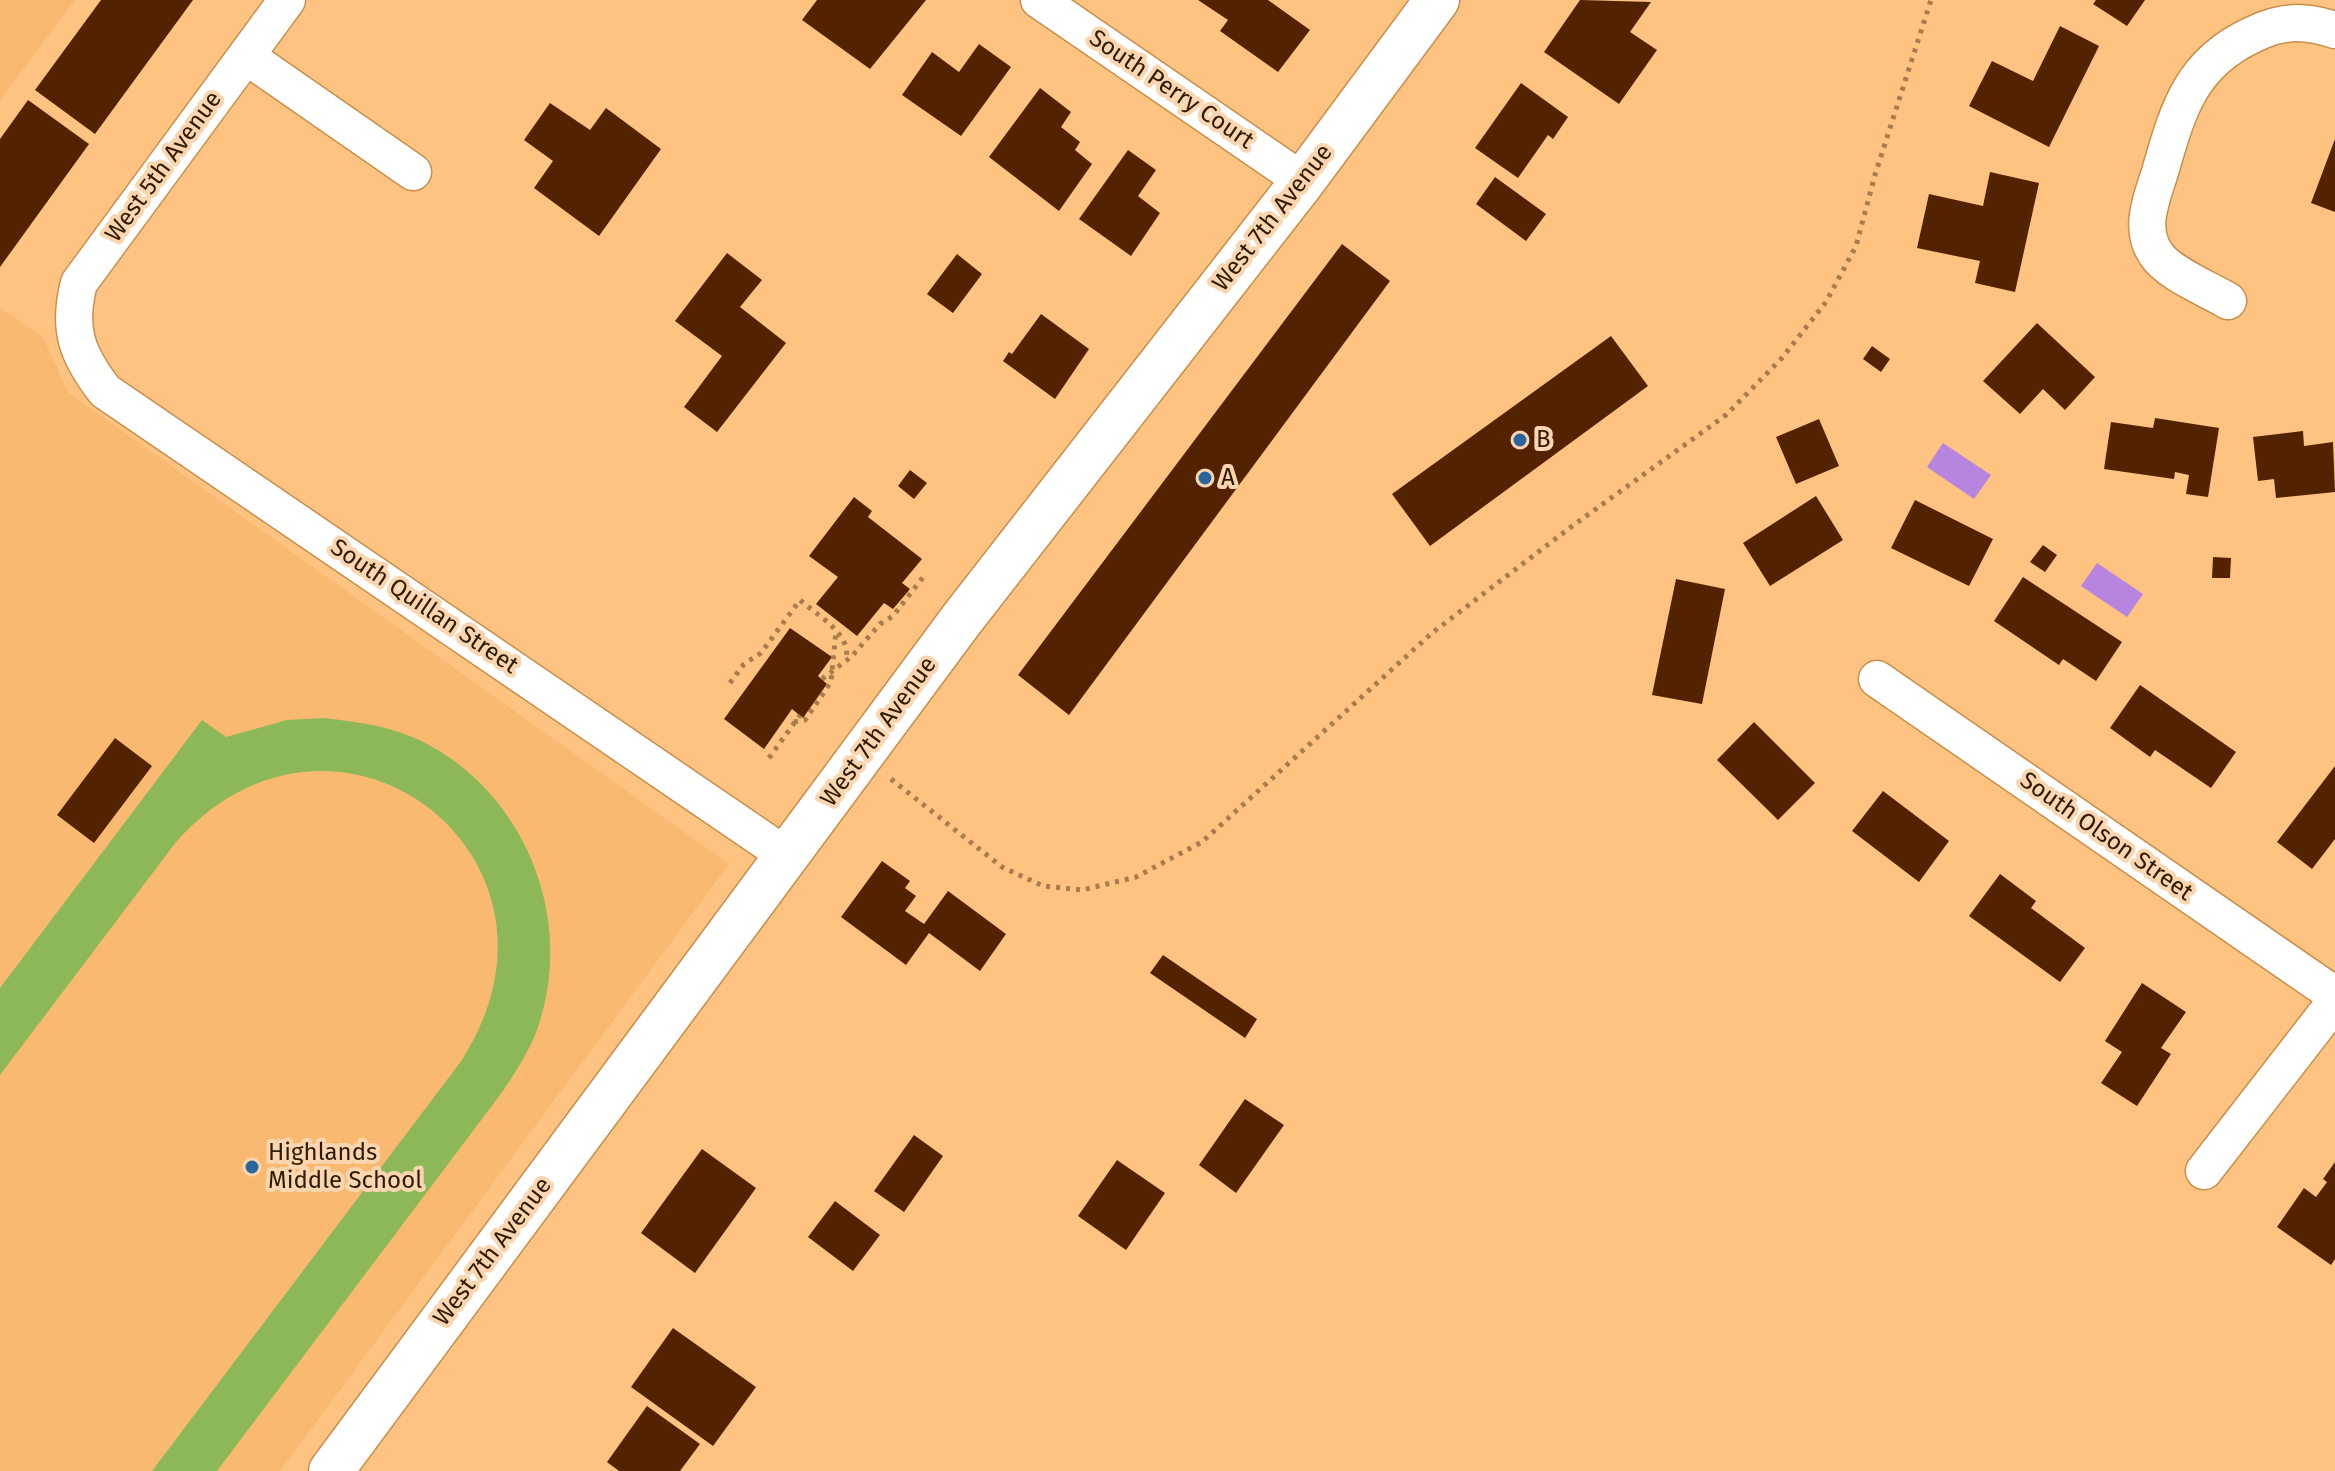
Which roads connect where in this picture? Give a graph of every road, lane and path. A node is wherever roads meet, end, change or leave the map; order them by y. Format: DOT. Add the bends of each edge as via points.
graph roads {
  1 [pos="287,0"];
  2 [pos="1039,0"];
  3 [pos="1437,0"];
  4 [pos="1931,0"];
  5 [pos="2335,30"];
  6 [pos="246,56"];
  7 [pos="413,172"];
  8 [pos="1303,181"];
  9 [pos="2228,301"];
  10 [pos="77,345"];
  11 [pos="924,576"];
  12 [pos="836,631"];
  13 [pos="846,660"];
  14 [pos="833,668"];
  15 [pos="822,679"];
  16 [pos="1877,679"];
  17 [pos="730,683"];
  18 [pos="800,715"];
  19 [pos="794,722"];
  20 [pos="862,756"];
  21 [pos="769,758"];
  22 [pos="787,856"];
  23 [pos="2335,995"];
  24 [pos="2335,1002"];
  25 [pos="2204,1171"];
  26 [pos="331,1471"];
  1 -- 6 [label="street, West 5th Avenue"];
  2 -- 8 [label="street, South Perry Court"];
  3 -- 8 [label="street, West 7th Avenue"];
  4 -- 20 [label="path" via="1856,246 1826,302 1782,358 1726,415 1432,633 1202,842 1136,877 1082,890 1043,886 1002,867"];
  5 -- 9 [label="street" via="2281,23 2231,44 2208,63 2177,114 2148,211 2146,235 2156,256"];
  6 -- 7 [label="street"];
  6 -- 10 [label="street, West 5th Avenue" via="79,283 74,303"];
  8 -- 20 [label="street, West 7th Avenue" via="962,619"];
  10 -- 22 [label="street, South Quillan Street" via="105,391"];
  11 -- 13 [label="path" via="893,616"];
  12 -- 13 [label="path" via="847,645"];
  12 -- 14 [label="path"];
  12 -- 17 [label="path" via="800,600 761,653"];
  13 -- 14 [label="path"];
  14 -- 15 [label="path"];
  14 -- 19 [label="path" via="827,690 813,710 805,720"];
  16 -- 23 [label="street, South Olson Street"];
  18 -- 19 [label="path"];
  19 -- 21 [label="path"];
  20 -- 22 [label="street, West 7th Avenue"];
  22 -- 26 [label="street, West 7th Avenue"];
  24 -- 25 [label="street"];
}
